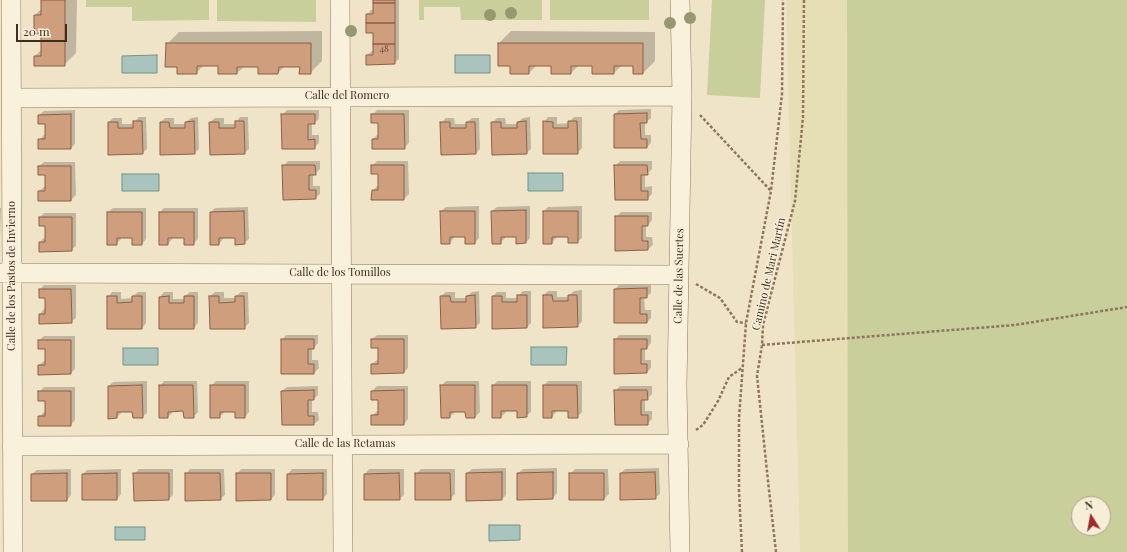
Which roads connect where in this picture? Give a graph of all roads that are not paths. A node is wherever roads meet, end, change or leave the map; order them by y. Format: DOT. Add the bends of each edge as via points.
graph roads {
  1 [pos="11,0"];
  2 [pos="340,0"];
  3 [pos="680,0"];
  4 [pos="341,96"];
  5 [pos="682,96"];
  6 [pos="12,98"];
  7 [pos="6,273"];
  8 [pos="342,273"];
  9 [pos="679,275"];
  10 [pos="343,444"];
  11 [pos="678,444"];
  12 [pos="12,446"];
  13 [pos="12,552"];
  14 [pos="343,552"];
  15 [pos="680,552"];
  1 -- 6 [label="street, Calle de los Pastos de Invierno"];
  2 -- 4 [label="street"];
  3 -- 5 [label="street, Calle de las Suertes"];
  4 -- 5 [label="street, Calle del Romero"];
  4 -- 6 [label="street, Calle del Romero"];
  4 -- 8 [label="street"];
  5 -- 9 [label="street, Calle de las Suertes"];
  6 -- 7 [label="street, Calle de los Pastos de Invierno"];
  7 -- 8 [label="street, Calle de los Tomillos"];
  7 -- 12 [label="street, Calle de los Pastos de Invierno"];
  8 -- 9 [label="street, Calle de los Tomillos"];
  8 -- 10 [label="street"];
  9 -- 11 [label="street, Calle de las Suertes"];
  10 -- 11 [label="street, Calle de las Retamas"];
  10 -- 12 [label="street, Calle de las Retamas"];
  10 -- 14 [label="street"];
  11 -- 15 [label="street, Calle de las Suertes"];
  12 -- 13 [label="street, Calle de los Pastos de Invierno"];
}
